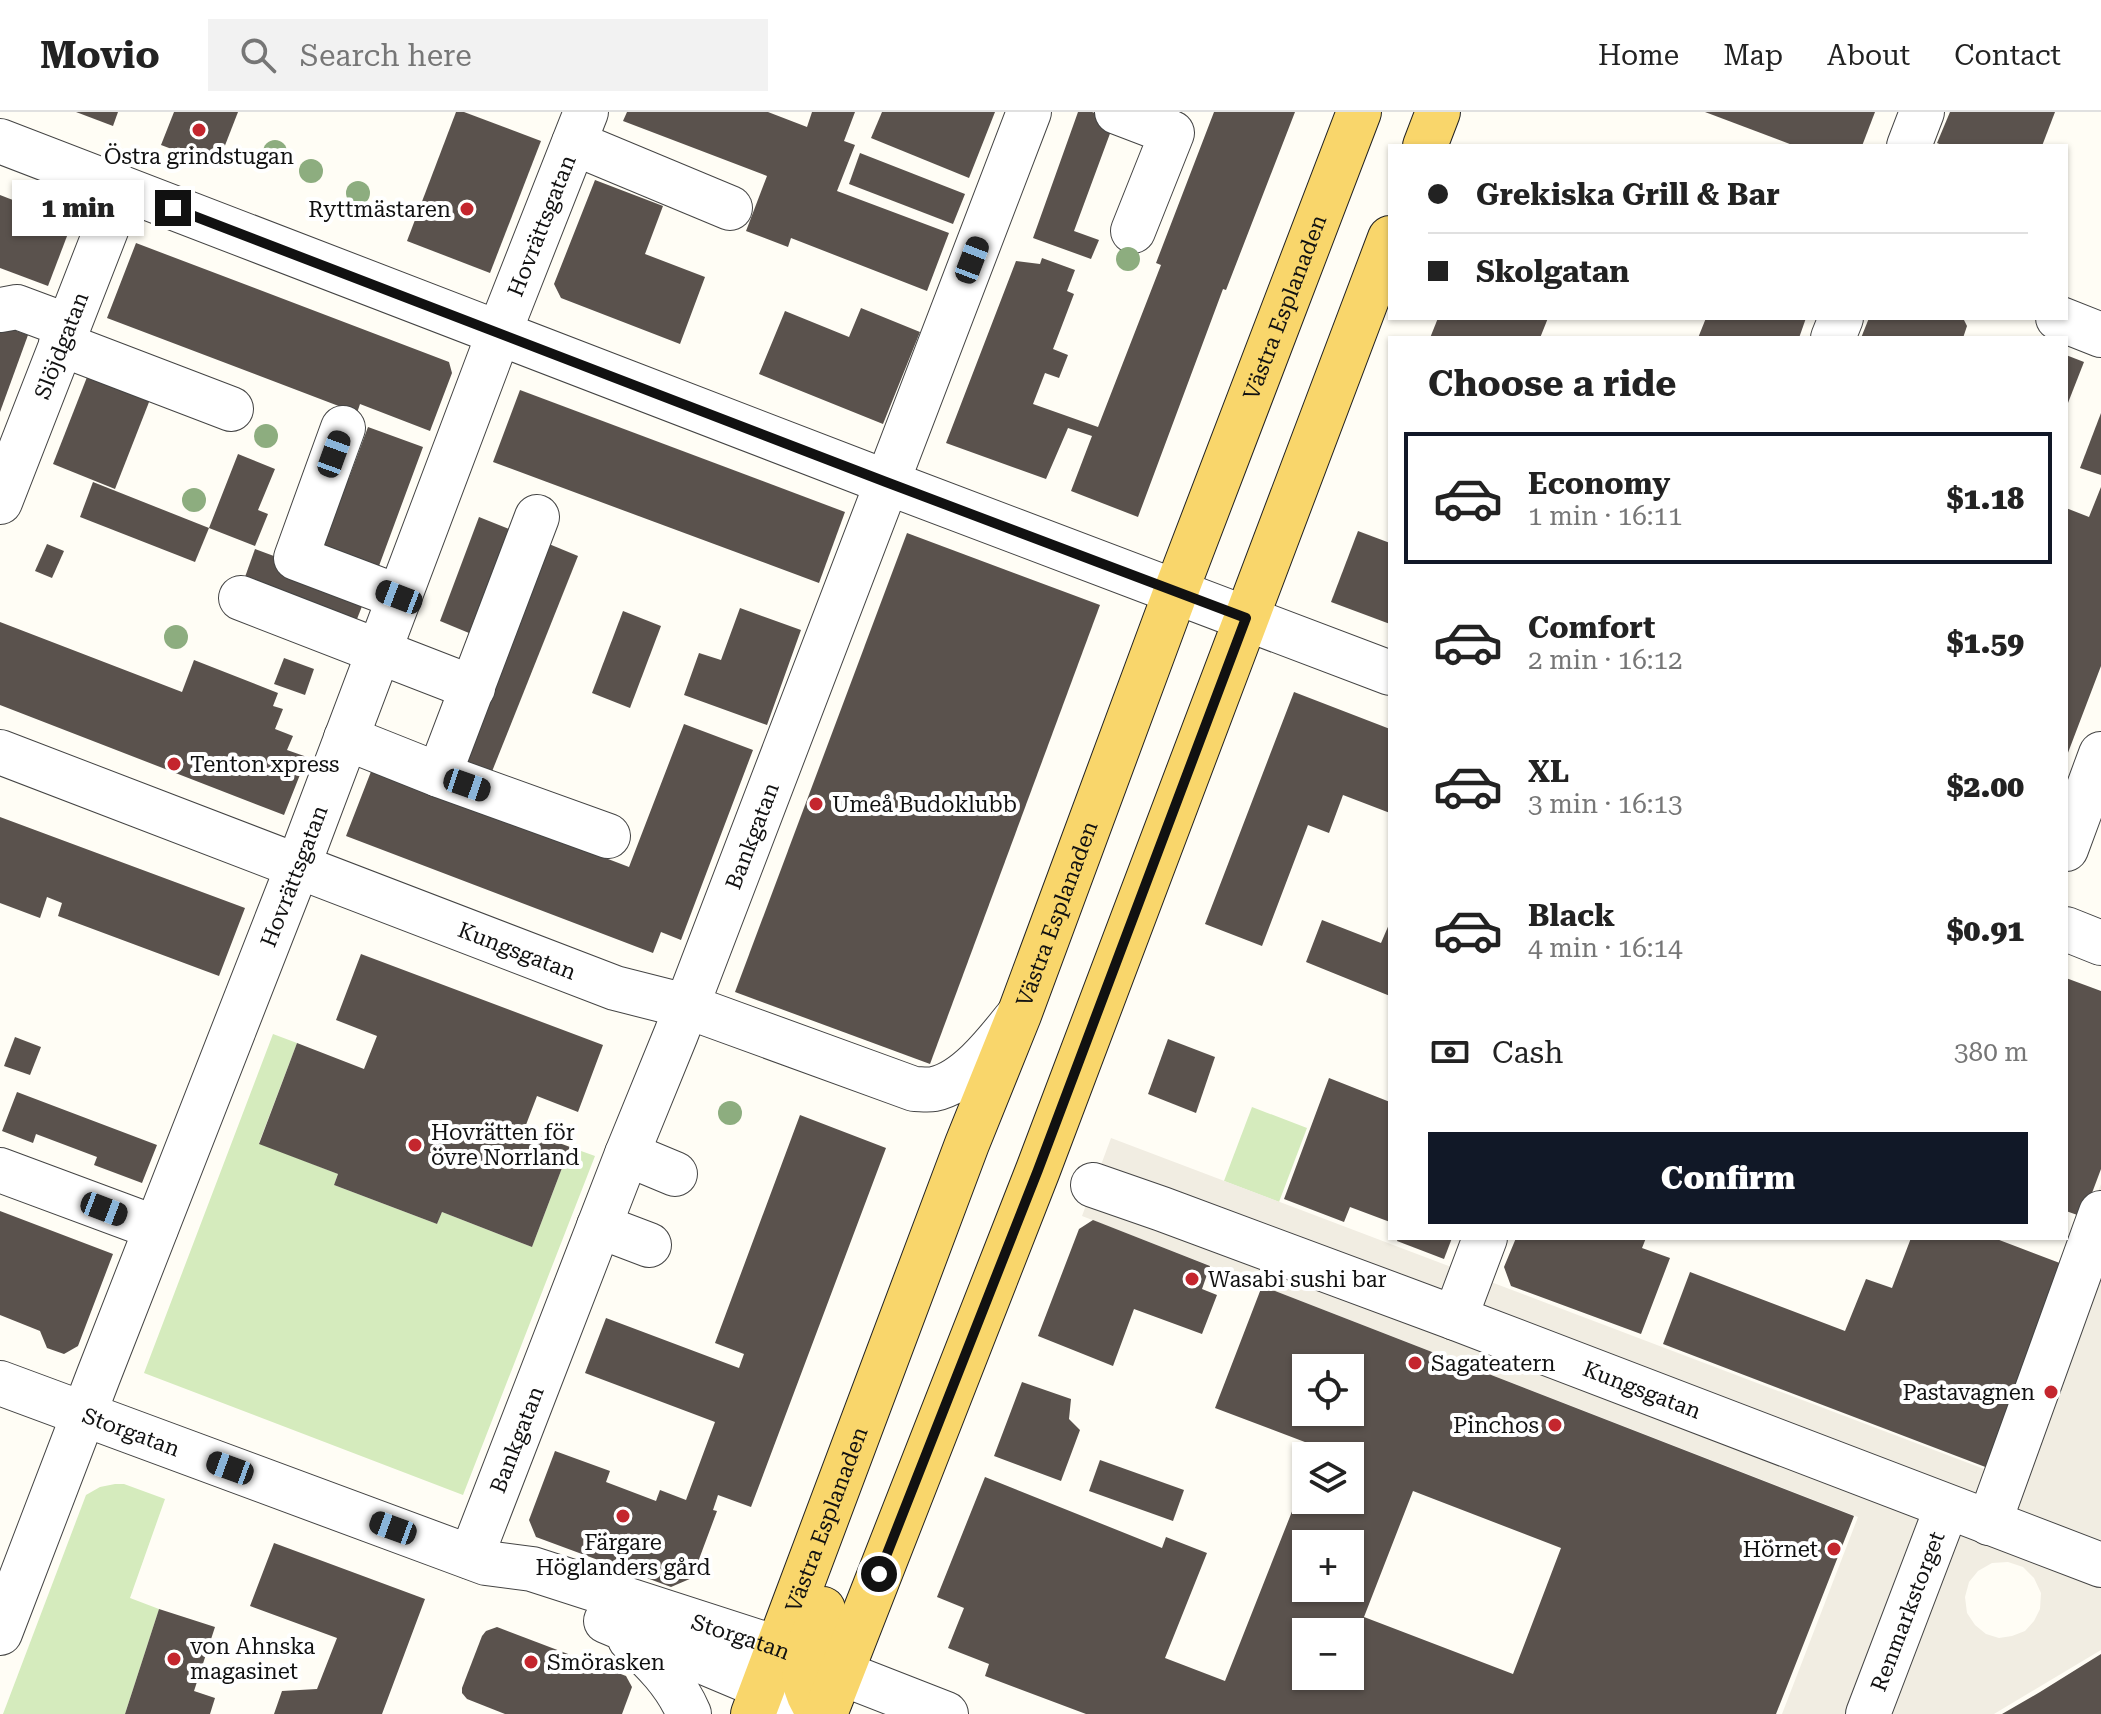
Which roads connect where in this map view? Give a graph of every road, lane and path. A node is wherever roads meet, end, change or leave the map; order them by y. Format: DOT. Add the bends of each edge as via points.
graph roads {
  1 [pos="1029,112"];
  2 [pos="1117,112"];
  3 [pos="1359,112"];
  4 [pos="1438,112"];
  5 [pos="1922,112"];
  6 [pos="580,128"];
  7 [pos="0,141"];
  8 [pos="1426,144"];
  9 [pos="1910,144"];
  10 [pos="122,189"];
  11 [pos="730,208"];
  12 [pos="1133,231"];
  13 [pos="1388,243"];
  14 [pos="0,310"];
  15 [pos="2063,320"];
  16 [pos="499,333"];
  17 [pos="65,335"];
  18 [pos="2101,335"];
  19 [pos="231,409"];
  20 [pos="343,428"];
  21 [pos="886,482"];
  22 [pos="0,502"];
  23 [pos="537,517"];
  24 [pos="1176,591"];
  25 [pos="399,597"];
  26 [pos="241,598"];
  27 [pos="1246,618"];
  28 [pos="379,651"];
  29 [pos="1388,672"];
  30 [pos="473,688"];
  31 [pos="346,738"];
  32 [pos="0,752"];
  33 [pos="2101,754"];
  34 [pos="439,775"];
  35 [pos="608,836"];
  36 [pos="2068,844"];
  37 [pos="298,866"];
  38 [pos="2068,930"];
  39 [pos="2101,943"];
  40 [pos="686,1006"];
  41 [pos="1019,1015"];
  42 [pos="627,1154"];
  43 [pos="0,1170"];
  44 [pos="675,1174"];
  45 [pos="1093,1185"];
  46 [pos="2101,1213"];
  47 [pos="599,1226"];
  48 [pos="156,1228"];
  49 [pos="1484,1240"];
  50 [pos="649,1245"];
  51 [pos="1455,1318"];
  52 [pos="0,1383"];
  53 [pos="84,1414"];
  54 [pos="1947,1507"];
  55 [pos="1989,1523"];
  56 [pos="479,1560"];
  57 [pos="2101,1565"];
  58 [pos="613,1624"];
  59 [pos="0,1633"];
  60 [pos="787,1677"];
  61 [pos="689,1714"];
  62 [pos="821,1714"];
  63 [pos="946,1714"];
  64 [pos="1868,1714"];
  1 -- 21 [label="street, Bankgatan"];
  2 -- 12 [label="street" via="1172,133"];
  3 -- 24 [label="main road, Västra Esplanaden"];
  4 -- 8 [label="main road"];
  5 -- 9 [label="street"];
  6 -- 11 [label="street"];
  6 -- 16 [label="street, Hovrättsgatan"];
  7 -- 10 [label="street"];
  10 -- 16 [label="street"];
  10 -- 17 [label="street, Slöjdgatan"];
  13 -- 27 [label="main road, Västra Esplanaden"];
  14 -- 17 [label="street" via="17,307"];
  15 -- 18 [label="street"];
  16 -- 21 [label="street"];
  16 -- 25 [label="street, Hovrättsgatan"];
  17 -- 19 [label="street"];
  17 -- 22 [label="street, Slöjdgatan"];
  20 -- 25 [label="street" via="296,558"];
  21 -- 24 [label="street"];
  21 -- 40 [label="street, Bankgatan"];
  23 -- 30 [label="street"];
  24 -- 27 [label="street"];
  24 -- 41 [label="main road, Västra Esplanaden"];
  25 -- 28 [label="street, Hovrättsgatan"];
  26 -- 28 [label="street"];
  27 -- 29 [label="street"];
  27 -- 60 [label="main road, Västra Esplanaden" via="1038,1170"];
  28 -- 30 [label="street"];
  28 -- 31 [label="street, Hovrättsgatan"];
  30 -- 34 [label="street"];
  31 -- 34 [label="street"];
  31 -- 37 [label="street, Hovrättsgatan"];
  32 -- 37 [label="street, Kungsgatan"];
  33 -- 36 [label="street"];
  34 -- 35 [label="street"];
  37 -- 40 [label="street, Kungsgatan" via="615,988"];
  37 -- 48 [label="street, Hovrättsgatan"];
  38 -- 39 [label="street"];
  40 -- 41 [label="street, Kungsgatan" via="914,1089 934,1089 954,1080 985,1055"];
  40 -- 42 [label="street, Bankgatan"];
  41 -- 60 [label="main road, Västra Esplanaden" via="852,1454"];
  42 -- 44 [label="street"];
  42 -- 47 [label="street, Bankgatan"];
  43 -- 48 [label="street"];
  45 -- 51 [label="street, Kungsgatan"];
  46 -- 55 [label="street"];
  47 -- 50 [label="street"];
  47 -- 56 [label="street, Bankgatan"];
  48 -- 53 [label="street, Hovrättsgatan"];
  49 -- 51 [label="street"];
  51 -- 54 [label="street, Kungsgatan"];
  52 -- 53 [label="street, Storgatan"];
  53 -- 56 [label="street, Storgatan"];
  53 -- 59 [label="street, Hovrättsgatan"];
  54 -- 55 [label="street, Kungsgatan"];
  54 -- 64 [label="street, Renmarkstorget"];
  55 -- 57 [label="street, Kungsgatan"];
  56 -- 58 [label="street, Storgatan" via="523,1591"];
  56 -- 60 [label="street, Storgatan" via="532,1569"];
  58 -- 60 [label="street, Storgatan"];
  58 -- 61 [label="street, Storgatan" via="660,1666"];
  60 -- 62 [label="main road, Västra Esplanaden"];
  60 -- 62 [label="street, Storgatan"];
  60 -- 63 [label="street, Storgatan"];
}
